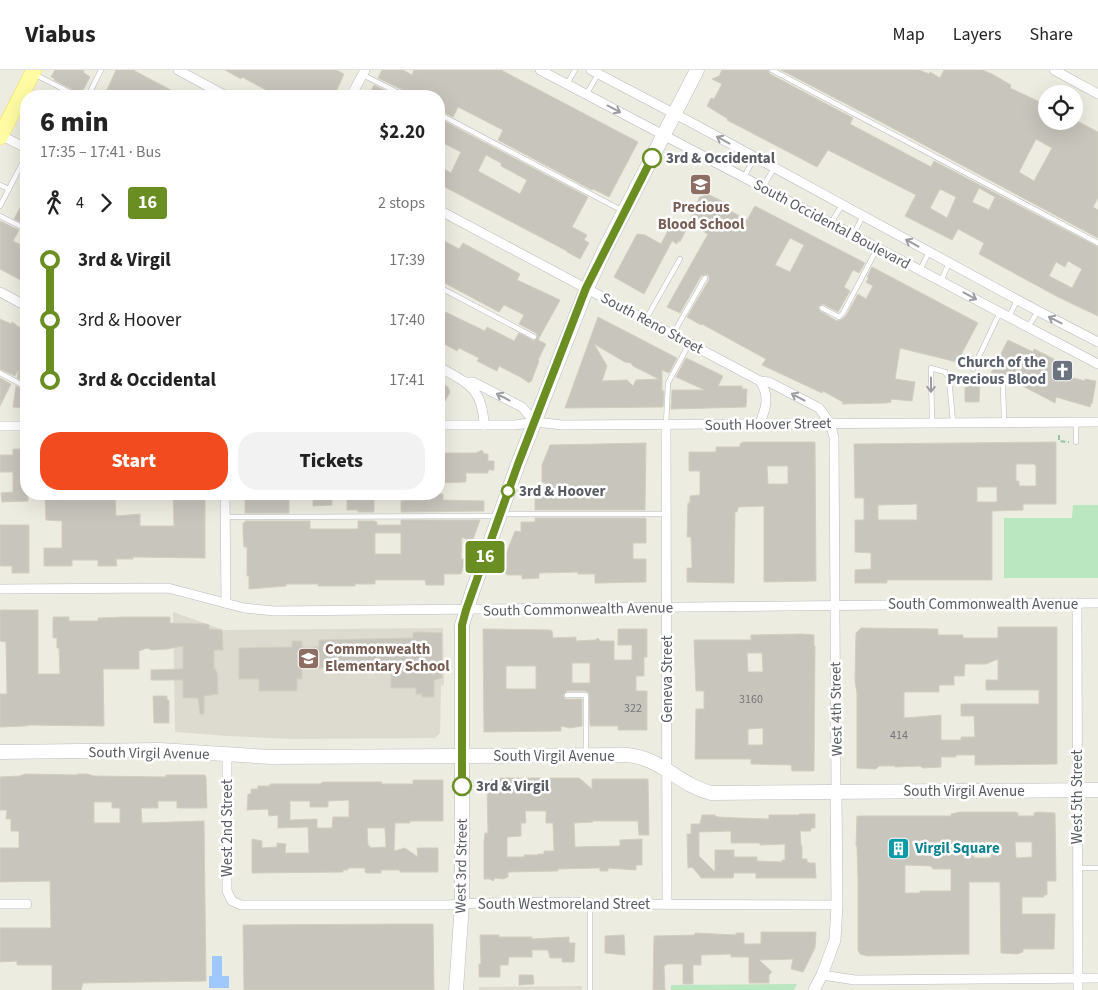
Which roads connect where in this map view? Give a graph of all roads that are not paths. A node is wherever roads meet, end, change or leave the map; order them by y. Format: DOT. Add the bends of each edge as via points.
graph roads {
  1 [pos="101,70"];
  2 [pos="178,70"];
  3 [pos="540,70"];
  4 [pos="575,70"];
  5 [pos="697,70"];
  6 [pos="772,70"];
  7 [pos="1054,70"];
  8 [pos="33,72"];
  9 [pos="364,72"];
  10 [pos="594,72"];
  11 [pos="567,84"];
  12 [pos="26,90"];
  13 [pos="66,90"];
  14 [pos="91,90"];
  15 [pos="215,90"];
  16 [pos="354,90"];
  17 [pos="395,90"];
  18 [pos="1098,94"];
  19 [pos="586,95"];
  20 [pos="20,102"];
  21 [pos="675,114"];
  22 [pos="445,117"];
  23 [pos="664,135"];
  24 [pos="0,136"];
  25 [pos="20,145"];
  26 [pos="755,157"];
  27 [pos="20,168"];
  28 [pos="774,168"];
  29 [pos="744,177"];
  30 [pos="0,185"];
  31 [pos="763,187"];
  32 [pos="9,189"];
  33 [pos="842,204"];
  34 [pos="0,206"];
  35 [pos="624,211"];
  36 [pos="445,213"];
  37 [pos="0,216"];
  38 [pos="864,216"];
  39 [pos="831,223"];
  40 [pos="20,226"];
  41 [pos="853,234"];
  42 [pos="1098,243"];
  43 [pos="878,248"];
  44 [pos="929,252"];
  45 [pos="680,259"];
  46 [pos="948,263"];
  47 [pos="920,270"];
  48 [pos="705,278"];
  49 [pos="941,281"];
  50 [pos="586,288"];
  51 [pos="445,290"];
  52 [pos="0,292"];
  53 [pos="1018,300"];
  54 [pos="20,303"];
  55 [pos="822,308"];
  56 [pos="1038,311"];
  57 [pos="1004,315"];
  58 [pos="646,319"];
  59 [pos="1028,327"];
  60 [pos="673,334"];
  61 [pos="534,337"];
  62 [pos="1098,342"];
  63 [pos="690,343"];
  64 [pos="1098,364"];
  65 [pos="445,370"];
  66 [pos="972,370"];
  67 [pos="0,373"];
  68 [pos="760,381"];
  69 [pos="466,382"];
  70 [pos="20,384"];
  71 [pos="1003,384"];
  72 [pos="1097,421"];
  73 [pos="535,422"];
  74 [pos="953,422"];
  75 [pos="1004,422"];
  76 [pos="1076,422"];
  77 [pos="830,423"];
  78 [pos="932,423"];
  79 [pos="445,425"];
  80 [pos="484,425"];
  81 [pos="666,425"];
  82 [pos="759,425"];
  83 [pos="0,426"];
  84 [pos="20,426"];
  85 [pos="1076,442"];
  86 [pos="224,500"];
  87 [pos="666,514"];
  88 [pos="500,515"];
  89 [pos="224,517"];
  90 [pos="0,589"];
  91 [pos="226,603"];
  92 [pos="1098,603"];
  93 [pos="1077,604"];
  94 [pos="835,606"];
  95 [pos="667,608"];
  96 [pos="466,610"];
  97 [pos="567,695"];
  98 [pos="0,752"];
  99 [pos="227,754"];
  100 [pos="462,756"];
  101 [pos="586,756"];
  102 [pos="668,770"];
  103 [pos="1098,790"];
  104 [pos="1077,791"];
  105 [pos="836,792"];
  106 [pos="1077,868"];
  107 [pos="1098,868"];
  108 [pos="232,901"];
  109 [pos="0,904"];
  110 [pos="27,904"];
  111 [pos="462,904"];
  112 [pos="590,904"];
  113 [pos="667,904"];
  114 [pos="837,905"];
  115 [pos="822,975"];
  116 [pos="1078,978"];
  117 [pos="1098,978"];
  118 [pos="456,990"];
  119 [pos="590,990"];
  120 [pos="814,990"];
  121 [pos="1078,990"];
  1 -- 14 [label="lane"];
  2 -- 15 [label="street"];
  3 -- 11 [label="street, South Occidental Boulevard"];
  4 -- 11 [label="lane"];
  5 -- 21 [label="main road, West 3rd Street"];
  6 -- 42 [label="lane"];
  7 -- 18 [label="street"];
  8 -- 12 [label="main road"];
  8 -- 13 [label="lane"];
  9 -- 16 [label="street"];
  9 -- 17 [label="lane"];
  10 -- 19 [label="lane"];
  10 -- 21 [label="street, South Occidental Boulevard"];
  11 -- 19 [label="street, South Occidental Boulevard"];
  19 -- 23 [label="street, South Occidental Boulevard, one-way"];
  20 -- 24 [label="main road"];
  21 -- 23 [label="main road, West 3rd Street"];
  26 -- 21 [label="street, South Occidental Boulevard, one-way"];
  22 -- 35 [label="lane"];
  23 -- 29 [label="street, South Occidental Boulevard"];
  23 -- 35 [label="main road, West 3rd Street"];
  24 -- 25 [label="street"];
  26 -- 28 [label="street, South Occidental Boulevard"];
  26 -- 29 [label="lane"];
  27 -- 32 [label="lane"];
  28 -- 31 [label="lane"];
  28 -- 33 [label="street, South Occidental Boulevard"];
  29 -- 31 [label="street, South Occidental Boulevard"];
  30 -- 32 [label="lane"];
  31 -- 39 [label="street, South Occidental Boulevard"];
  32 -- 34 [label="lane"];
  33 -- 38 [label="street, South Occidental Boulevard"];
  33 -- 39 [label="lane"];
  35 -- 50 [label="main road, West 3rd Street"];
  36 -- 50 [label="street, South Reno Street"];
  37 -- 40 [label="lane"];
  38 -- 41 [label="lane"];
  44 -- 38 [label="street, South Occidental Boulevard, one-way"];
  39 -- 41 [label="street, South Occidental Boulevard"];
  41 -- 43 [label="street, South Occidental Boulevard"];
  43 -- 47 [label="street, South Occidental Boulevard"];
  43 -- 55 [label="lane" via="840,317"];
  44 -- 46 [label="street, South Occidental Boulevard"];
  44 -- 47 [label="lane"];
  45 -- 58 [label="lane"];
  46 -- 49 [label="lane"];
  46 -- 53 [label="street, South Occidental Boulevard"];
  47 -- 49 [label="street, South Occidental Boulevard"];
  48 -- 60 [label="lane"];
  49 -- 57 [label="street, South Occidental Boulevard, one-way"];
  50 -- 58 [label="street, South Reno Street"];
  50 -- 73 [label="main road, West 3rd Street"];
  51 -- 61 [label="lane"];
  52 -- 54 [label="street"];
  53 -- 56 [label="street, South Occidental Boulevard"];
  53 -- 57 [label="lane"];
  56 -- 59 [label="lane"];
  62 -- 56 [label="street, South Occidental Boulevard, one-way"];
  57 -- 59 [label="street, South Occidental Boulevard"];
  57 -- 66 [label="lane"];
  58 -- 60 [label="street, South Reno Street"];
  59 -- 64 [label="street, South Occidental Boulevard"];
  60 -- 63 [label="street, South Reno Street"];
  63 -- 68 [label="street, South Reno Street"];
  63 -- 81 [label="lane" via="668,382"];
  65 -- 69 [label="street"];
  67 -- 70 [label="lane"];
  77 -- 68 [label="street, South Reno Street, one-way" via="819,408 769,382"];
  68 -- 82 [label="street" via="765,389 766,410"];
  73 -- 69 [label="street, one-way" via="522,407 473,382"];
  69 -- 80 [label="street" via="479,396 484,409"];
  71 -- 75 [label="lane"];
  72 -- 76 [label="street, South Hoover Street"];
  73 -- 80 [label="street, South Hoover Street"];
  73 -- 81 [label="street, South Hoover Street" via="555,425"];
  73 -- 88 [label="main road, West 3rd Street"];
  74 -- 75 [label="street, South Hoover Street"];
  74 -- 78 [label="street, South Hoover Street"];
  74 -- 78 [label="lane, one-way" via="949,378 945,372 931,368"];
  75 -- 76 [label="street, South Hoover Street"];
  76 -- 85 [label="lane"];
  77 -- 78 [label="street, South Hoover Street"];
  77 -- 82 [label="street, South Hoover Street"];
  77 -- 94 [label="street, West 4th Street" via="834,437"];
  79 -- 80 [label="street, South Hoover Street"];
  81 -- 82 [label="street, South Hoover Street"];
  81 -- 87 [label="street, Geneva Street"];
  83 -- 84 [label="street"];
  86 -- 89 [label="street"];
  87 -- 88 [label="lane"];
  87 -- 95 [label="street, Geneva Street"];
  88 -- 89 [label="lane"];
  88 -- 96 [label="main road, West 3rd Street"];
  89 -- 91 [label="street"];
  90 -- 91 [label="street, South Commonwealth Avenue" via="168,588"];
  91 -- 96 [label="street, South Commonwealth Avenue" via="274,611"];
  92 -- 93 [label="street, South Commonwealth Avenue"];
  93 -- 94 [label="street, South Commonwealth Avenue"];
  93 -- 104 [label="street, West 5th Street"];
  94 -- 95 [label="street, South Commonwealth Avenue"];
  94 -- 105 [label="street, West 4th Street"];
  95 -- 96 [label="street, South Commonwealth Avenue"];
  95 -- 102 [label="street, Geneva Street"];
  96 -- 100 [label="main road, West 3rd Street" via="462,625"];
  97 -- 101 [label="lane" via="586,695"];
  98 -- 99 [label="main road, South Virgil Avenue" via="160,750"];
  99 -- 100 [label="main road, South Virgil Avenue" via="272,757"];
  99 -- 108 [label="street, West 2nd Street" via="227,891"];
  100 -- 101 [label="main road, South Virgil Avenue"];
  100 -- 111 [label="main road, West 3rd Street"];
  101 -- 102 [label="main road, South Virgil Avenue" via="636,756"];
  102 -- 105 [label="main road, South Virgil Avenue" via="692,786 711,793"];
  102 -- 113 [label="street, Geneva Street"];
  103 -- 104 [label="main road, South Virgil Avenue"];
  104 -- 105 [label="main road, South Virgil Avenue"];
  104 -- 106 [label="street, West 5th Street"];
  105 -- 114 [label="street, West 4th Street"];
  106 -- 107 [label="lane"];
  106 -- 116 [label="street, West 5th Street"];
  108 -- 111 [label="street, South Westmoreland Street" via="240,905"];
  109 -- 110 [label="street"];
  111 -- 112 [label="street, South Westmoreland Street"];
  111 -- 118 [label="main road, West 3rd Street"];
  112 -- 113 [label="street, South Westmoreland Street"];
  112 -- 119 [label="lane"];
  113 -- 114 [label="street, South Westmoreland Street"];
  114 -- 115 [label="street, West 4th Street" via="835,940"];
  115 -- 116 [label="street" via="855,980"];
  115 -- 120 [label="street, West 4th Street"];
  116 -- 117 [label="street"];
  116 -- 121 [label="street, West 5th Street"];
}
